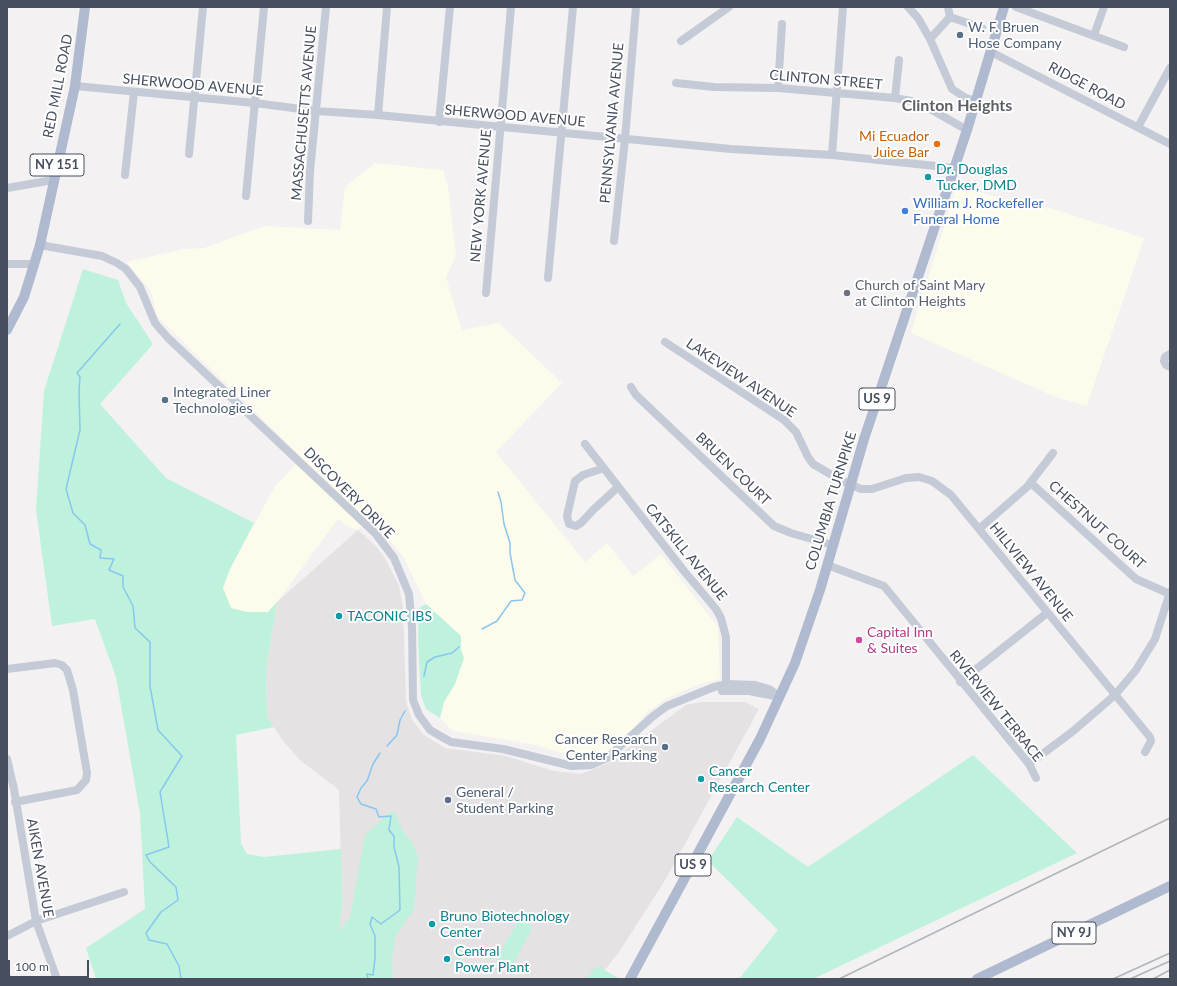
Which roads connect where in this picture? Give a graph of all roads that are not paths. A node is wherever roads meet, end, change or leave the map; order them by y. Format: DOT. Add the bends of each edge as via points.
graph roads {
  1 [pos="85,7"];
  2 [pos="203,7"];
  3 [pos="264,7"];
  4 [pos="326,7"];
  5 [pos="387,7"];
  6 [pos="450,7"];
  7 [pos="511,7"];
  8 [pos="573,7"];
  9 [pos="636,7"];
  10 [pos="729,7"];
  11 [pos="843,7"];
  12 [pos="908,7"];
  13 [pos="948,7"];
  14 [pos="1004,7"];
  15 [pos="1016,7"];
  16 [pos="1104,7"];
  17 [pos="950,17"];
  18 [pos="782,24"];
  19 [pos="982,28"];
  20 [pos="1094,35"];
  21 [pos="930,40"];
  22 [pos="681,41"];
  23 [pos="1124,47"];
  24 [pos="991,52"];
  25 [pos="899,60"];
  26 [pos="1169,72"];
  27 [pos="676,84"];
  28 [pos="75,86"];
  29 [pos="778,88"];
  30 [pos="134,92"];
  31 [pos="836,94"];
  32 [pos="895,98"];
  33 [pos="194,99"];
  34 [pos="976,101"];
  35 [pos="255,103"];
  36 [pos="316,111"];
  37 [pos="378,115"];
  38 [pos="439,122"];
  39 [pos="500,127"];
  40 [pos="1138,127"];
  41 [pos="967,130"];
  42 [pos="562,133"];
  43 [pos="625,139"];
  44 [pos="1170,144"];
  45 [pos="189,154"];
  46 [pos="832,155"];
  47 [pos="954,168"];
  48 [pos="125,175"];
  49 [pos="53,180"];
  50 [pos="7,188"];
  51 [pos="246,196"];
  52 [pos="308,221"];
  53 [pos="614,241"];
  54 [pos="40,245"];
  55 [pos="7,264"];
  56 [pos="34,264"];
  57 [pos="548,278"];
  58 [pos="486,293"];
  59 [pos="7,330"];
  60 [pos="665,342"];
  61 [pos="1170,354"];
  62 [pos="1170,367"];
  63 [pos="631,386"];
  64 [pos="585,444"];
  65 [pos="1053,453"];
  66 [pos="604,468"];
  67 [pos="850,483"];
  68 [pos="1031,483"];
  69 [pos="618,487"];
  70 [pos="979,529"];
  71 [pos="832,545"];
  72 [pos="827,565"];
  73 [pos="1170,593"];
  74 [pos="1047,613"];
  75 [pos="7,669"];
  76 [pos="960,682"];
  77 [pos="726,687"];
  78 [pos="1115,695"];
  79 [pos="780,697"];
  80 [pos="1145,752"];
  81 [pos="7,759"];
  82 [pos="1029,764"];
  83 [pos="1036,778"];
  84 [pos="15,802"];
  85 [pos="1170,886"];
  86 [pos="124,892"];
  87 [pos="36,921"];
  88 [pos="7,936"];
  89 [pos="57,979"];
  90 [pos="630,979"];
  91 [pos="977,979"];
  1 -- 28 [label="main road, RED MILL ROAD / NY 151"];
  2 -- 33 [label="street"];
  3 -- 35 [label="street"];
  4 -- 36 [label="street, MASSACHUSETTS AVENUE"];
  5 -- 37 [label="street"];
  6 -- 38 [label="street"];
  7 -- 39 [label="street, NEW YORK AVENUE"];
  8 -- 42 [label="street"];
  9 -- 43 [label="street, PENNSYLVANIA AVENUE"];
  10 -- 22 [label="street"];
  11 -- 31 [label="street"];
  12 -- 21 [label="street" via="918,18"];
  13 -- 17 [label="street"];
  14 -- 24 [label="main road, COLUMBIA TURNPIKE / US 9"];
  15 -- 20 [label="street"];
  16 -- 20 [label="street"];
  17 -- 19 [label="street"];
  17 -- 21 [label="street"];
  18 -- 29 [label="street"];
  20 -- 23 [label="street"];
  21 -- 34 [label="street" via="952,89"];
  24 -- 34 [label="main road, COLUMBIA TURNPIKE / US 9"];
  24 -- 40 [label="street, RIDGE ROAD"];
  25 -- 32 [label="street"];
  26 -- 40 [label="street"];
  27 -- 29 [label="street, CLINTON STREET"];
  28 -- 30 [label="street, SHERWOOD AVENUE"];
  28 -- 49 [label="main road, RED MILL ROAD / NY 151"];
  29 -- 31 [label="street, CLINTON STREET"];
  30 -- 33 [label="street, SHERWOOD AVENUE"];
  30 -- 48 [label="street"];
  31 -- 32 [label="street, CLINTON STREET"];
  31 -- 46 [label="street"];
  32 -- 41 [label="street, CLINTON STREET" via="911,101 932,110"];
  33 -- 35 [label="street, SHERWOOD AVENUE"];
  33 -- 45 [label="street"];
  34 -- 41 [label="main road, COLUMBIA TURNPIKE / US 9"];
  35 -- 36 [label="street, SHERWOOD AVENUE"];
  35 -- 51 [label="street"];
  36 -- 37 [label="street, SHERWOOD AVENUE"];
  36 -- 52 [label="street, MASSACHUSETTS AVENUE"];
  37 -- 38 [label="street, SHERWOOD AVENUE"];
  38 -- 39 [label="street, SHERWOOD AVENUE"];
  39 -- 42 [label="street, SHERWOOD AVENUE"];
  39 -- 58 [label="street, NEW YORK AVENUE"];
  40 -- 44 [label="street, RIDGE ROAD"];
  41 -- 47 [label="main road, COLUMBIA TURNPIKE / US 9"];
  42 -- 43 [label="street, SHERWOOD AVENUE"];
  42 -- 57 [label="street"];
  43 -- 46 [label="street, SHERWOOD AVENUE"];
  43 -- 53 [label="street, PENNSYLVANIA AVENUE"];
  46 -- 47 [label="street, SHERWOOD AVENUE"];
  47 -- 67 [label="main road, COLUMBIA TURNPIKE / US 9"];
  49 -- 50 [label="street"];
  49 -- 54 [label="main road, RED MILL ROAD / NY 151"];
  54 -- 56 [label="main road, RED MILL ROAD / NY 151"];
  54 -- 77 [label="street, DISCOVERY DRIVE" via="102,256 118,263 140,287 155,323 168,338 375,533 394,558 409,594 413,700 419,715 430,730 451,742 509,750 572,766 591,765 608,758 648,720 667,706 698,693"];
  55 -- 56 [label="street"];
  56 -- 59 [label="main road, RED MILL ROAD / NY 151" via="24,297"];
  60 -- 67 [label="street, LAKEVIEW AVENUE" via="784,420 796,432 813,464"];
  61 -- 62 [label="street" via="1164,361"];
  63 -- 71 [label="street, BRUEN COURT" via="636,395 774,526"];
  64 -- 66 [label="street, CATSKILL AVENUE"];
  65 -- 68 [label="street"];
  66 -- 69 [label="street, CATSKILL AVENUE"];
  66 -- 69 [label="street" via="583,475 575,481 567,516 569,524 581,524 592,510"];
  67 -- 70 [label="street, HILLVIEW AVENUE" via="861,489 872,489 906,478 928,479 951,495"];
  67 -- 71 [label="main road, COLUMBIA TURNPIKE / US 9"];
  68 -- 70 [label="street"];
  68 -- 73 [label="street, CHESTNUT COURT" via="1136,579"];
  69 -- 77 [label="street, CATSKILL AVENUE" via="716,609 726,637"];
  70 -- 74 [label="street, HILLVIEW AVENUE"];
  71 -- 72 [label="main road, COLUMBIA TURNPIKE / US 9"];
  72 -- 76 [label="street, RIVERVIEW TERRACE" via="884,586"];
  72 -- 79 [label="main road, COLUMBIA TURNPIKE / US 9" via="805,634"];
  73 -- 78 [label="street" via="1155,639"];
  74 -- 76 [label="street"];
  74 -- 78 [label="street, HILLVIEW AVENUE"];
  75 -- 84 [label="street" via="55,663 67,670 73,690 87,772 86,780 77,790"];
  76 -- 82 [label="street, RIVERVIEW TERRACE"];
  77 -- 79 [label="street, DISCOVERY DRIVE" via="755,685 769,689"];
  78 -- 80 [label="street, HILLVIEW AVENUE" via="1151,738"];
  78 -- 82 [label="street"];
  79 -- 90 [label="main road, COLUMBIA TURNPIKE / US 9"];
  81 -- 84 [label="street, AIKEN AVENUE"];
  82 -- 83 [label="street, RIVERVIEW TERRACE"];
  84 -- 87 [label="street, AIKEN AVENUE"];
  85 -- 91 [label="main road, NY 9J"];
  86 -- 87 [label="street"];
  87 -- 88 [label="street"];
  87 -- 89 [label="street, AIKEN AVENUE"];
}
